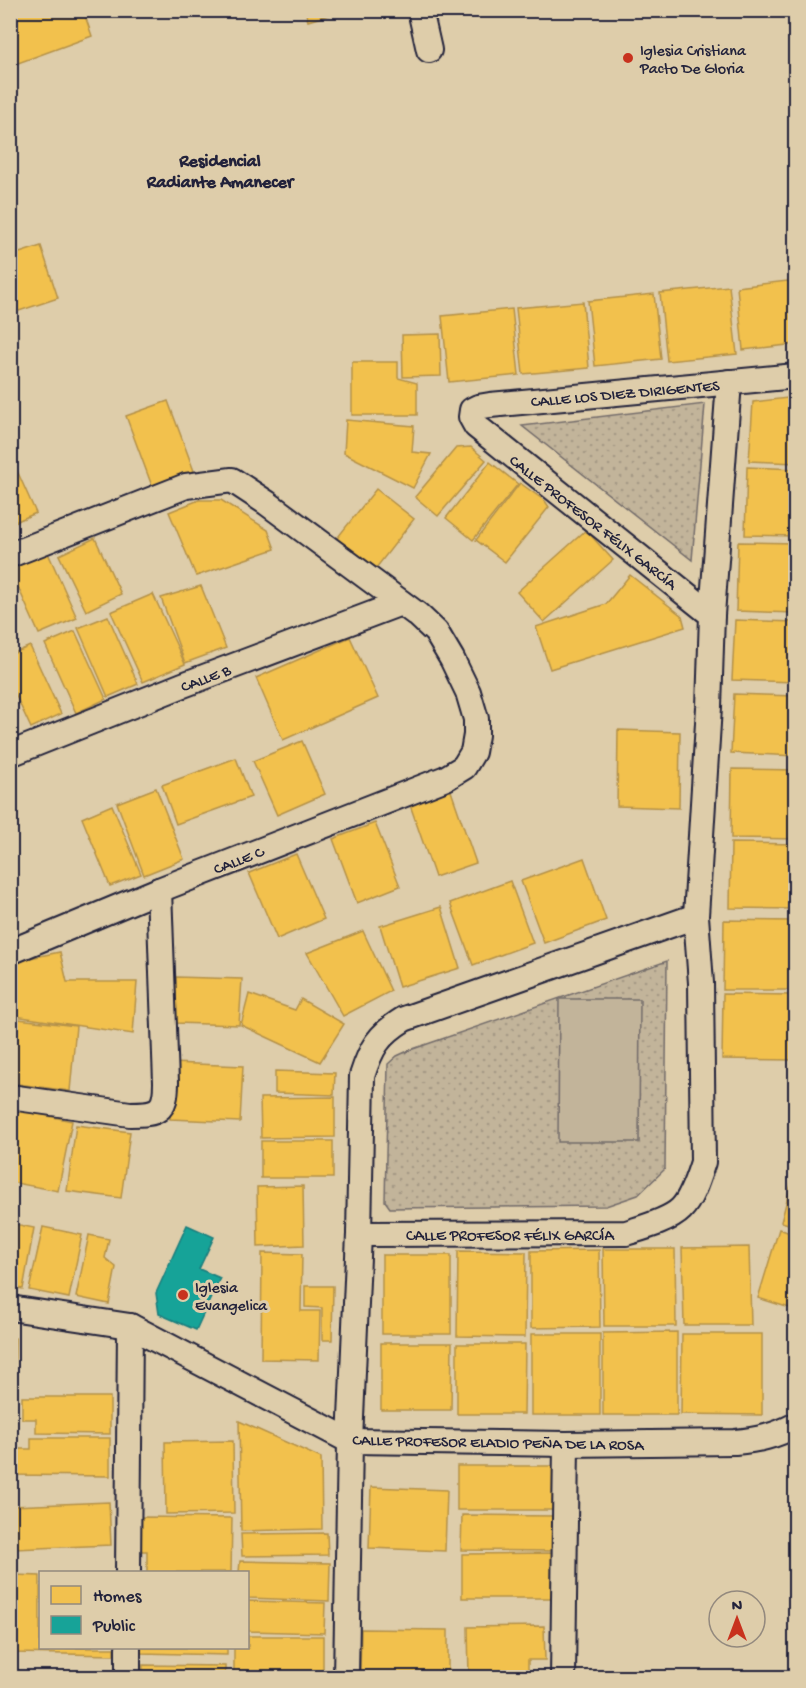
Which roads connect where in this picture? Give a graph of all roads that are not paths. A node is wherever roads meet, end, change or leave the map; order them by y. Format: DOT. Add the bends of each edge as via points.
graph roads {
  1 [pos="420,10"];
  2 [pos="429,50"];
  3 [pos="795,376"];
  4 [pos="729,382"];
  5 [pos="476,426"];
  6 [pos="10,555"];
  7 [pos="401,603"];
  8 [pos="712,615"];
  9 [pos="10,754"];
  10 [pos="159,890"];
  11 [pos="696,916"];
  12 [pos="10,952"];
  13 [pos="10,1097"];
  14 [pos="359,1234"];
  15 [pos="10,1308"];
  16 [pos="130,1326"];
  17 [pos="795,1425"];
  18 [pos="350,1441"];
  19 [pos="566,1444"];
  20 [pos="128,1571"];
  21 [pos="128,1649"];
  22 [pos="128,1677"];
  23 [pos="346,1677"];
  24 [pos="563,1677"];
  1 -- 2 [label="street"];
  3 -- 4 [label="street, CALLE LOS DIEZ DIRIGENTES"];
  4 -- 5 [label="street, CALLE LOS DIEZ DIRIGENTES" via="478,406 471,417"];
  4 -- 8 [label="street, CALLE PROFESOR FÉLIX GARCÍA"];
  5 -- 8 [label="street, CALLE PROFESOR FÉLIX GARCÍA"];
  6 -- 7 [label="street" via="186,486 232,480"];
  7 -- 9 [label="street, CALLE B"];
  7 -- 10 [label="street, CALLE C" via="436,632 468,692 476,735 473,752 464,767 446,778"];
  8 -- 11 [label="street, CALLE PROFESOR FÉLIX GARCÍA"];
  10 -- 12 [label="street, CALLE C"];
  10 -- 13 [label="street" via="166,1082 162,1107 149,1114 130,1114"];
  11 -- 14 [label="street" via="404,1018 388,1029 376,1043 362,1077"];
  11 -- 14 [label="street, CALLE PROFESOR FÉLIX GARCÍA" via="701,983 703,1162 681,1209 656,1224 626,1233"];
  14 -- 18 [label="street"];
  15 -- 16 [label="street, CALLE PROFESOR ELADIO PEÑA DE LA ROSA"];
  16 -- 18 [label="street, CALLE PROFESOR ELADIO PEÑA DE LA ROSA"];
  16 -- 20 [label="street"];
  17 -- 19 [label="street, CALLE PROFESOR ELADIO PEÑA DE LA ROSA" via="766,1438 735,1442"];
  18 -- 19 [label="street, CALLE PROFESOR ELADIO PEÑA DE LA ROSA"];
  18 -- 23 [label="street"];
  19 -- 24 [label="street"];
  21 -- 22 [label="street"];
}
